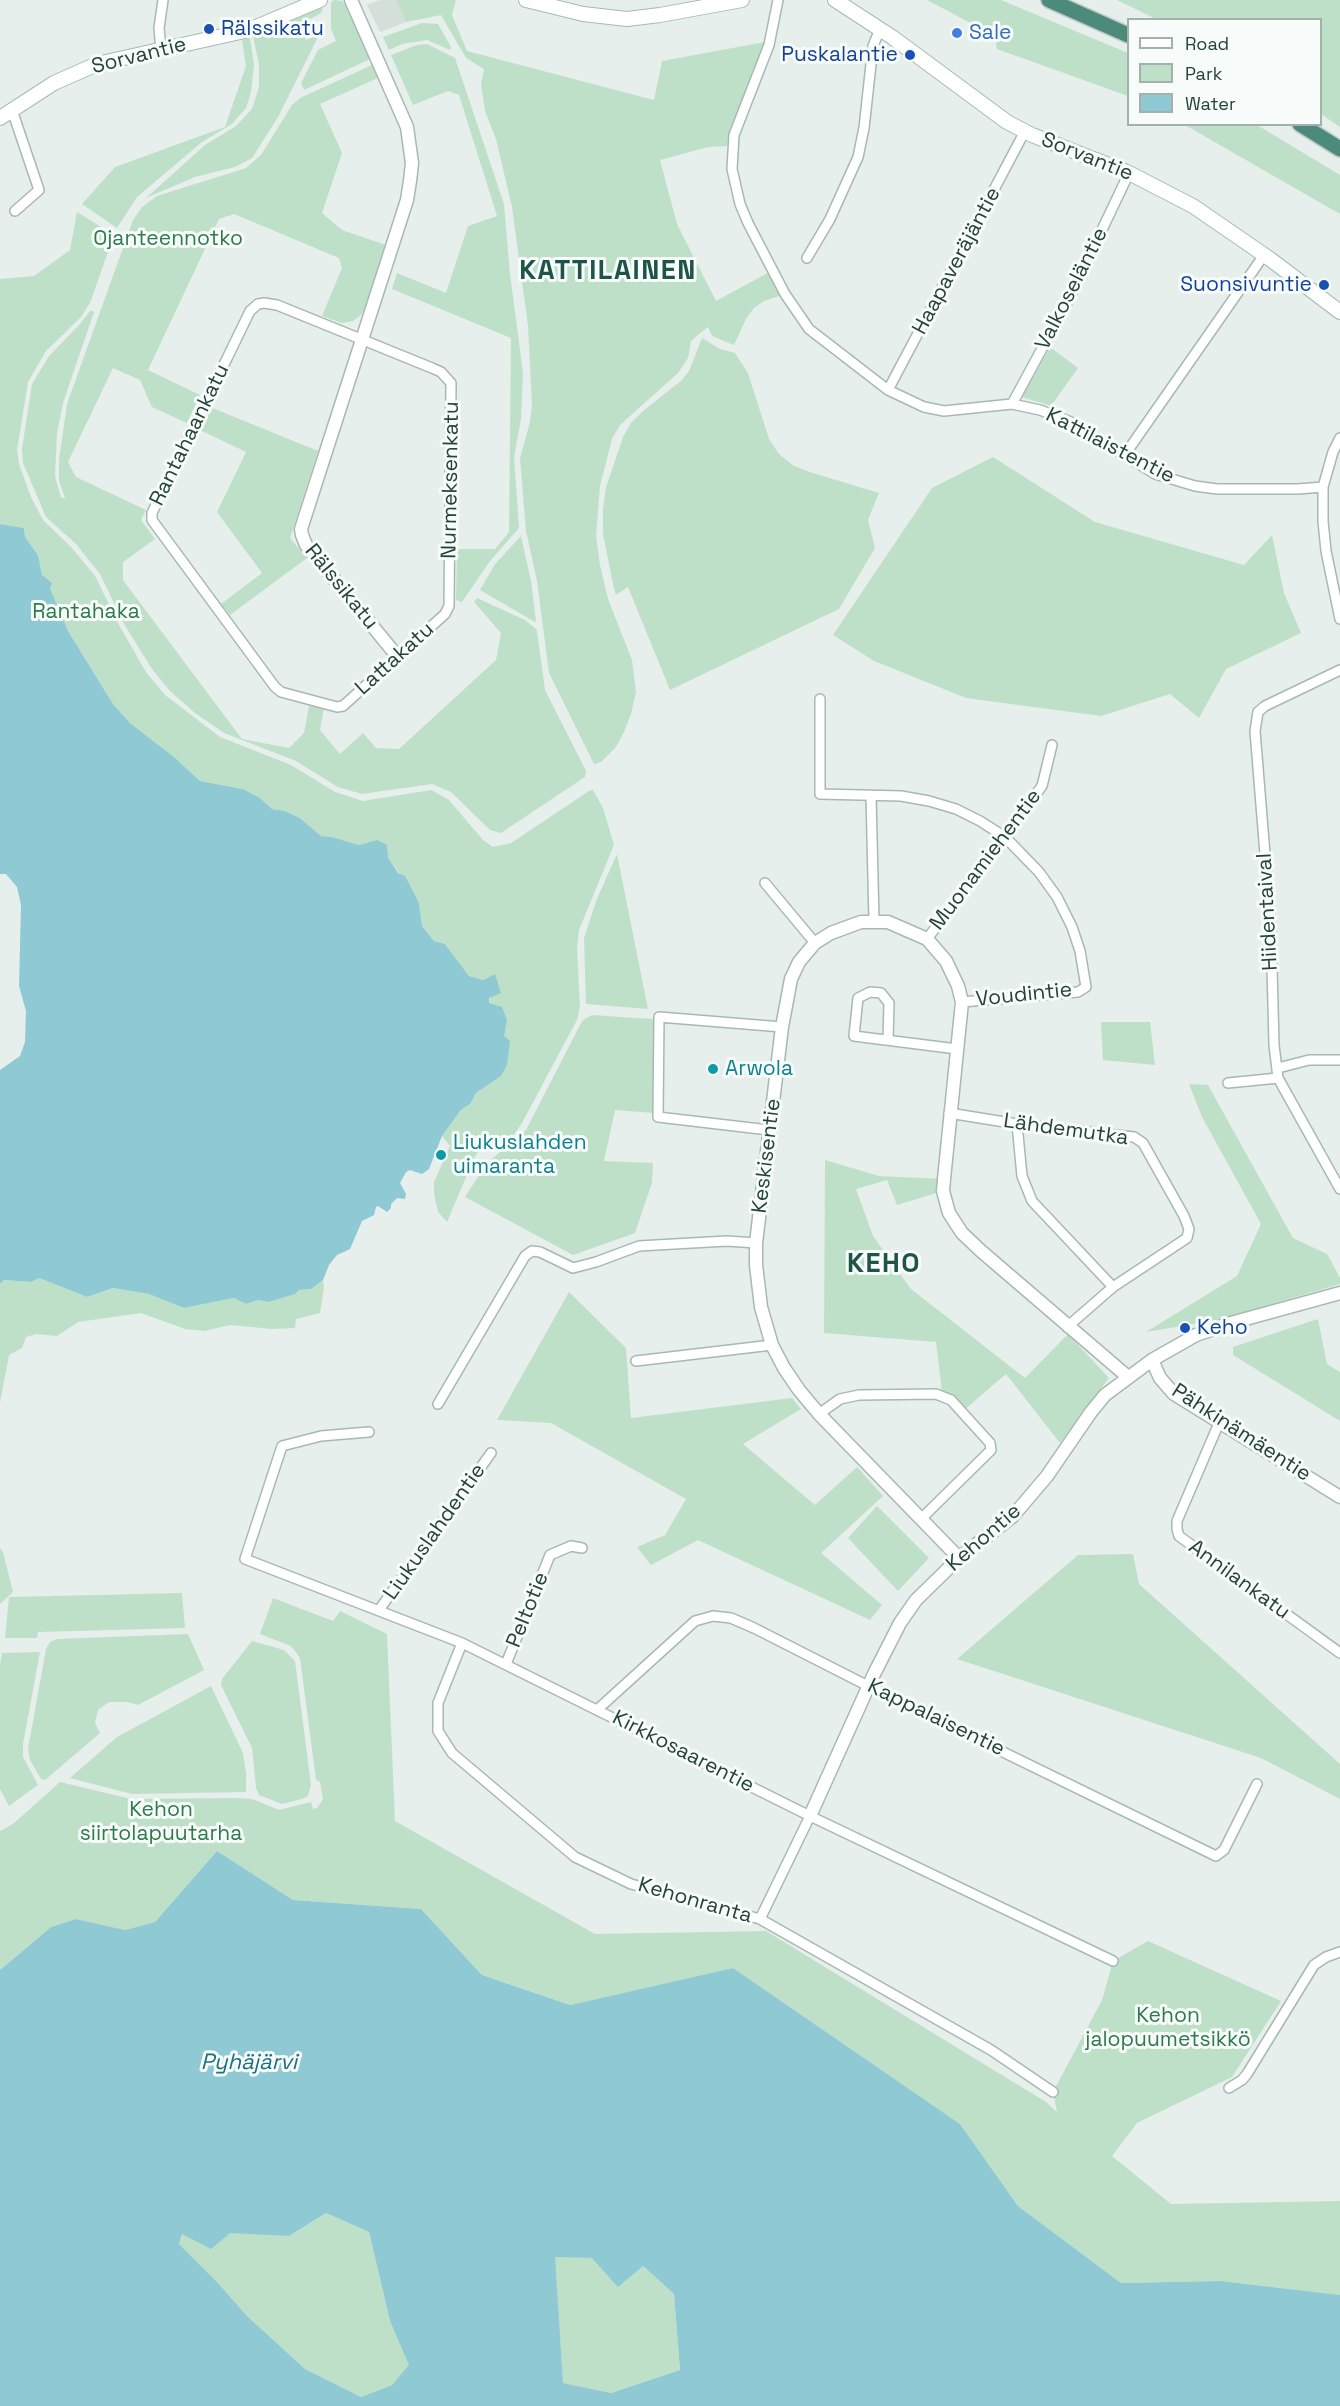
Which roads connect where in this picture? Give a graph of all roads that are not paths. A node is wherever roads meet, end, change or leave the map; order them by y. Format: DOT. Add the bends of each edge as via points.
graph roads {
  1 [pos="163,0"];
  2 [pos="320,0"];
  3 [pos="351,0"];
  4 [pos="526,0"];
  5 [pos="742,0"];
  6 [pos="778,0"];
  7 [pos="835,0"];
  8 [pos="1049,0"];
  9 [pos="880,29"];
  10 [pos="1127,35"];
  11 [pos="161,50"];
  12 [pos="12,110"];
  13 [pos="0,118"];
  14 [pos="1303,126"];
  15 [pos="1025,131"];
  16 [pos="1340,149"];
  17 [pos="1129,173"];
  18 [pos="15,211"];
  19 [pos="1264,255"];
  20 [pos="807,258"];
  21 [pos="1340,312"];
  22 [pos="363,338"];
  23 [pos="888,390"];
  24 [pos="1012,404"];
  25 [pos="1340,438"];
  26 [pos="1124,456"];
  27 [pos="1323,487"];
  28 [pos="448,606"];
  29 [pos="1340,620"];
  30 [pos="397,656"];
  31 [pos="1340,670"];
  32 [pos="820,699"];
  33 [pos="337,707"];
  34 [pos="1052,745"];
  35 [pos="872,795"];
  36 [pos="1005,837"];
  37 [pos="765,883"];
  38 [pos="874,921"];
  39 [pos="927,939"];
  40 [pos="815,943"];
  41 [pos="962,1002"];
  42 [pos="782,1027"];
  43 [pos="888,1040"];
  44 [pos="957,1049"];
  45 [pos="1340,1060"];
  46 [pos="1278,1073"];
  47 [pos="1227,1083"];
  48 [pos="949,1113"];
  49 [pos="1017,1124"];
  50 [pos="769,1130"];
  51 [pos="1340,1189"];
  52 [pos="756,1242"];
  53 [pos="1113,1287"];
  54 [pos="1340,1293"];
  55 [pos="1067,1327"];
  56 [pos="772,1345"];
  57 [pos="1152,1360"];
  58 [pos="636,1361"];
  59 [pos="1128,1377"];
  60 [pos="438,1404"];
  61 [pos="819,1414"];
  62 [pos="1219,1423"];
  63 [pos="369,1432"];
  64 [pos="491,1453"];
  65 [pos="1340,1497"];
  66 [pos="922,1518"];
  67 [pos="582,1548"];
  68 [pos="959,1558"];
  69 [pos="379,1610"];
  70 [pos="462,1643"];
  71 [pos="1340,1653"];
  72 [pos="506,1664"];
  73 [pos="870,1685"];
  74 [pos="598,1709"];
  75 [pos="1257,1784"];
  76 [pos="810,1816"];
  77 [pos="760,1919"];
  78 [pos="1340,1952"];
  79 [pos="1113,1961"];
  80 [pos="1229,2088"];
  81 [pos="1053,2092"];
  1 -- 11 [label="street"];
  2 -- 11 [label="main road, Sorvantie" via="249,30"];
  3 -- 22 [label="street, Rälssikatu" via="400,109 412,163 407,200"];
  4 -- 5 [label="main road" via="583,14 627,19"];
  6 -- 23 [label="street, Kattilaistentie" via="769,45 734,135 732,168 737,195 785,294 809,329"];
  7 -- 9 [label="main road, Sorvantie"];
  8 -- 10 [label="highway"];
  9 -- 15 [label="main road, Sorvantie"];
  9 -- 20 [label="street" via="873,45 858,157"];
  11 -- 12 [label="main road, Sorvantie" via="87,68 54,83"];
  12 -- 13 [label="main road, Sorvantie"];
  12 -- 18 [label="street" via="39,190"];
  14 -- 16 [label="highway"];
  15 -- 17 [label="main road, Sorvantie"];
  15 -- 23 [label="street, Haapaveräjäntie"];
  17 -- 19 [label="main road, Sorvantie" via="1193,206"];
  17 -- 24 [label="street, Valkoseläntie"];
  19 -- 21 [label="main road, Sorvantie"];
  19 -- 26 [label="street"];
  22 -- 28 [label="street, Nurmeksenkatu" via="441,372 450,383"];
  22 -- 30 [label="street, Rälssikatu" via="301,529 306,545"];
  22 -- 33 [label="street, Rantahaankatu" via="277,305 264,303 253,307 152,513 152,520 275,687"];
  23 -- 24 [label="street, Kattilaistentie" via="944,411"];
  24 -- 26 [label="street, Kattilaistentie" via="1071,422"];
  25 -- 27 [label="street"];
  26 -- 27 [label="street, Kattilaistentie" via="1155,474 1195,486"];
  27 -- 29 [label="street" via="1326,551"];
  28 -- 30 [label="street, Lattakatu" via="445,614"];
  30 -- 33 [label="street, Lattakatu" via="343,706"];
  31 -- 46 [label="street, Hiidentaival" via="1272,701 1258,712 1256,721"];
  32 -- 35 [label="street" via="820,794"];
  34 -- 36 [label="street, Muonamiehentie" via="1042,786"];
  35 -- 36 [label="street" via="901,796 947,806"];
  35 -- 38 [label="street"];
  36 -- 39 [label="street, Muonamiehentie"];
  36 -- 41 [label="street, Voudintie" via="1057,897 1080,951 1086,987 1078,992"];
  37 -- 40 [label="street"];
  38 -- 39 [label="street, Keskisentie" via="901,926"];
  38 -- 40 [label="street, Keskisentie" via="849,926"];
  39 -- 41 [label="street, Keskisentie" via="946,961"];
  40 -- 42 [label="street, Keskisentie" via="799,962 791,980"];
  41 -- 44 [label="street, Keskisentie"];
  42 -- 50 [label="street, Keskisentie"];
  42 -- 50 [label="street" via="659,1017 658,1118"];
  43 -- 43 [label="street" via="854,1036 858,998 870,992 881,993 889,1003"];
  43 -- 44 [label="street"];
  44 -- 48 [label="street, Keskisentie"];
  45 -- 46 [label="street" via="1309,1060"];
  46 -- 47 [label="street"];
  46 -- 51 [label="street, Hiidentaival"];
  48 -- 49 [label="street, Lähdemutka"];
  48 -- 55 [label="street, Keskisentie" via="943,1191 955,1223"];
  49 -- 53 [label="street" via="1022,1176 1032,1202"];
  49 -- 53 [label="street, Lähdemutka" via="1116,1134 1143,1143 1184,1216 1188,1238"];
  50 -- 52 [label="street, Keskisentie"];
  52 -- 56 [label="street, Keskisentie" via="757,1288"];
  52 -- 60 [label="street" via="639,1246 573,1268 532,1251 525,1256"];
  53 -- 55 [label="street, Lähdemutka"];
  54 -- 57 [label="street, Kehontie" via="1211,1330"];
  55 -- 59 [label="street, Keskisentie"];
  56 -- 58 [label="street"];
  56 -- 61 [label="street, Keskisentie" via="784,1368"];
  57 -- 59 [label="street, Kehontie"];
  57 -- 62 [label="street, Pähkinämäentie" via="1160,1378 1174,1394"];
  59 -- 68 [label="street, Kehontie" via="1105,1395 1013,1516"];
  61 -- 66 [label="street, Keskisentie"];
  61 -- 66 [label="street" via="840,1399 859,1395 936,1394 951,1400 990,1443 991,1450"];
  62 -- 65 [label="street, Pähkinämäentie"];
  62 -- 71 [label="street, Annilankatu" via="1178,1521 1179,1536"];
  63 -- 69 [label="street, Kirkkosaarentie" via="321,1436 282,1446 246,1559"];
  64 -- 69 [label="street, Liukuslahdentie"];
  66 -- 68 [label="street, Keskisentie"];
  67 -- 72 [label="street, Peltotie" via="571,1546 550,1555"];
  68 -- 73 [label="street, Kehontie" via="916,1600 900,1623"];
  69 -- 70 [label="street, Kirkkosaarentie"];
  70 -- 72 [label="street, Kirkkosaarentie"];
  70 -- 77 [label="street, Kehonranta" via="436,1716 438,1731 452,1753 575,1857 591,1866 631,1884"];
  72 -- 74 [label="street, Kirkkosaarentie"];
  73 -- 74 [label="street, Kappalaisentie" via="754,1628 731,1618 713,1616 695,1621"];
  73 -- 75 [label="street, Kappalaisentie" via="1216,1856 1224,1850"];
  73 -- 76 [label="street, Kehontie"];
  74 -- 76 [label="street, Kirkkosaarentie"];
  76 -- 77 [label="street, Kehontie"];
  76 -- 79 [label="street, Kirkkosaarentie"];
  77 -- 81 [label="street, Kehonranta" via="991,2050"];
  78 -- 80 [label="street" via="1319,1961 1310,1970 1247,2074"];
}
